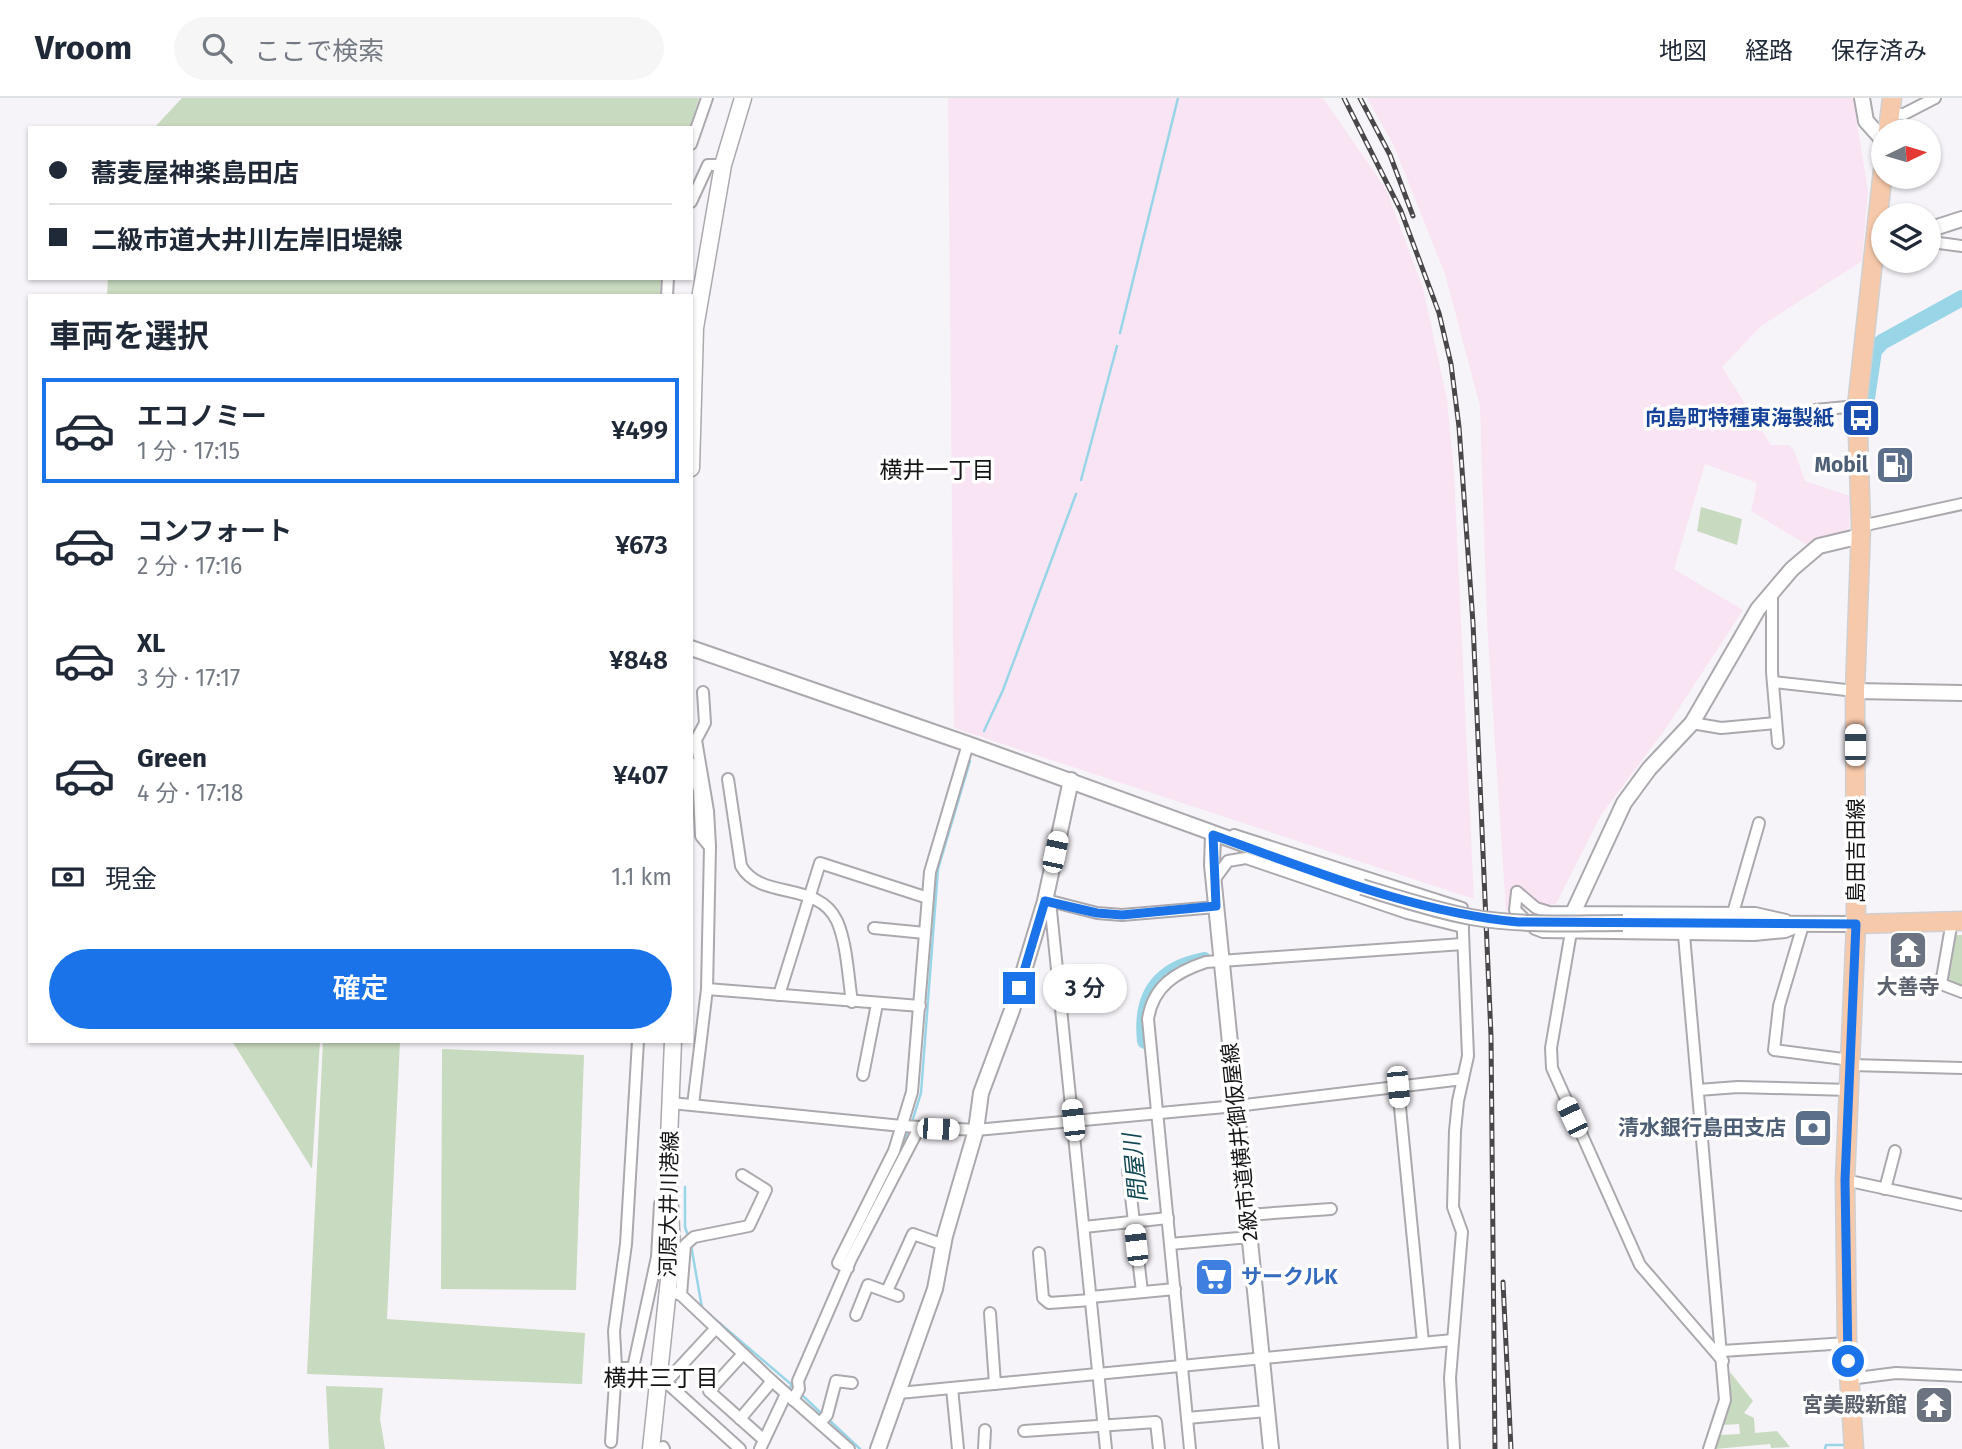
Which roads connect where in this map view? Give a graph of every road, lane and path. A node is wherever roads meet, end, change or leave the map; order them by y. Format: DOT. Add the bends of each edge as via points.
graph roads {
  1 [pos="707,98"];
  2 [pos="743,98"];
  3 [pos="1862,98"];
  4 [pos="1935,98"];
  5 [pos="1890,115"];
  6 [pos="1871,127"];
  7 [pos="693,138"];
  8 [pos="723,165"];
  9 [pos="693,198"];
  10 [pos="1962,219"];
  11 [pos="1941,227"];
  12 [pos="1941,243"];
  13 [pos="1962,246"];
  14 [pos="1875,273"];
  15 [pos="693,398"];
  16 [pos="1857,406"];
  17 [pos="1815,410"];
  18 [pos="1962,504"];
  19 [pos="1861,531"];
  20 [pos="1772,593"];
  21 [pos="693,649"];
  22 [pos="1773,682"];
  23 [pos="1855,691"];
  24 [pos="702,692"];
  25 [pos="1962,693"];
  26 [pos="1692,723"];
  27 [pos="1776,723"];
  28 [pos="1778,743"];
  29 [pos="968,744"];
  30 [pos="693,770"];
  31 [pos="728,779"];
  32 [pos="1071,780"];
  33 [pos="1759,823"];
  34 [pos="1213,835"];
  35 [pos="710,847"];
  36 [pos="1214,881"];
  37 [pos="810,895"];
  38 [pos="928,898"];
  39 [pos="1048,901"];
  40 [pos="1216,906"];
  41 [pos="1573,913"];
  42 [pos="1733,913"];
  43 [pos="1957,921"];
  44 [pos="1856,924"];
  45 [pos="1802,925"];
  46 [pos="1463,927"];
  47 [pos="874,928"];
  48 [pos="1572,932"];
  49 [pos="925,933"];
  50 [pos="1684,934"];
  51 [pos="1463,944"];
  52 [pos="1222,961"];
  53 [pos="707,989"];
  54 [pos="1962,992"];
  55 [pos="779,995"];
  56 [pos="852,1002"];
  57 [pos="877,1004"];
  58 [pos="920,1006"];
  59 [pos="638,1043"];
  60 [pos="673,1043"];
  61 [pos="1851,1063"];
  62 [pos="1962,1069"];
  63 [pos="863,1074"];
  64 [pos="1463,1079"];
  65 [pos="1398,1087"];
  66 [pos="1698,1090"];
  67 [pos="1850,1090"];
  68 [pos="671,1103"];
  69 [pos="693,1105"];
  70 [pos="1236,1106"];
  71 [pos="1158,1113"];
  72 [pos="1073,1120"];
  73 [pos="902,1126"];
  74 [pos="918,1128"];
  75 [pos="976,1130"];
  76 [pos="1895,1152"];
  77 [pos="1128,1170"];
  78 [pos="742,1175"];
  79 [pos="1845,1180"];
  80 [pos="886,1182"];
  81 [pos="1885,1189"];
  82 [pos="668,1196"];
  83 [pos="1962,1205"];
  84 [pos="1331,1209"];
  85 [pos="1248,1215"];
  86 [pos="1168,1218"];
  87 [pos="1134,1222"];
  88 [pos="1084,1227"];
  89 [pos="1250,1237"];
  90 [pos="1170,1244"];
  91 [pos="944,1245"];
  92 [pos="1038,1253"];
  93 [pos="1175,1289"];
  94 [pos="887,1291"];
  95 [pos="1142,1292"];
  96 [pos="674,1293"];
  97 [pos="898,1296"];
  98 [pos="1091,1298"];
  99 [pos="990,1313"];
  100 [pos="856,1315"];
  101 [pos="716,1328"];
  102 [pos="1453,1340"];
  103 [pos="1423,1342"];
  104 [pos="1847,1343"];
  105 [pos="743,1354"];
  106 [pos="1722,1356"];
  107 [pos="1261,1358"];
  108 [pos="1182,1366"];
  109 [pos="616,1368"];
  110 [pos="1098,1374"];
  111 [pos="1962,1376"];
  112 [pos="1849,1378"];
  113 [pos="772,1381"];
  114 [pos="852,1383"];
  115 [pos="995,1384"];
  116 [pos="952,1388"];
  117 [pos="899,1393"];
  118 [pos="789,1397"];
  119 [pos="1266,1410"];
  120 [pos="1187,1418"];
  121 [pos="740,1419"];
  122 [pos="820,1423"];
  123 [pos="1104,1425"];
  124 [pos="985,1430"];
  125 [pos="1024,1431"];
  126 [pos="611,1442"];
  127 [pos="762,1445"];
  128 [pos="659,1448"];
  129 [pos="740,1449"];
  130 [pos="849,1449"];
  131 [pos="878,1449"];
  132 [pos="958,1449"];
  133 [pos="984,1449"];
  134 [pos="1106,1449"];
  135 [pos="1159,1449"];
  136 [pos="1191,1449"];
  137 [pos="1271,1449"];
  138 [pos="1454,1449"];
  139 [pos="1709,1449"];
  140 [pos="1854,1449"];
  1 -- 7 [label="street"];
  2 -- 8 [label="main road"];
  3 -- 6 [label="street"];
  4 -- 5 [label="street" via="1904,114"];
  8 -- 9 [label="street" via="708,165"];
  8 -- 15 [label="main road" via="695,328"];
  10 -- 11 [label="street"];
  12 -- 13 [label="street"];
  14 -- 16 [label="main road, 島田吉田線"];
  16 -- 17 [label="street"];
  16 -- 19 [label="main road, 島田吉田線"];
  18 -- 19 [label="street"];
  19 -- 20 [label="street" via="1819,547"];
  19 -- 23 [label="main road, 島田吉田線"];
  20 -- 22 [label="street"];
  20 -- 26 [label="street" via="1733,648"];
  21 -- 29 [label="street"];
  22 -- 23 [label="street"];
  22 -- 27 [label="street"];
  23 -- 25 [label="street"];
  23 -- 44 [label="main road, 島田吉田線"];
  24 -- 35 [label="street" via="705,723 696,740"];
  26 -- 27 [label="street" via="1721,728"];
  26 -- 41 [label="street" via="1624,803"];
  27 -- 28 [label="street"];
  29 -- 32 [label="street"];
  29 -- 38 [label="street" via="930,872"];
  30 -- 35 [label="street" via="699,790 701,836"];
  31 -- 37 [label="street" via="745,873 762,883"];
  32 -- 34 [label="street"];
  32 -- 39 [label="street"];
  33 -- 42 [label="street"];
  34 -- 36 [label="street, 2級市道横井御仮屋線"];
  34 -- 45 [label="street, bridge" via="1362,887 1473,917 1518,922"];
  34 -- 46 [label="street" via="1239,835 1462,908"];
  35 -- 53 [label="street"];
  36 -- 40 [label="street, 2級市道横井御仮屋線"];
  36 -- 46 [label="street" via="1228,861 1246,858"];
  37 -- 38 [label="street" via="820,863"];
  37 -- 55 [label="street"];
  37 -- 56 [label="street" via="831,910 838,922"];
  38 -- 49 [label="street"];
  39 -- 40 [label="street" via="1122,915"];
  39 -- 72 [label="street"];
  39 -- 75 [label="street" via="981,1093"];
  40 -- 52 [label="street, 2級市道横井御仮屋線"];
  41 -- 42 [label="street"];
  41 -- 48 [label="street"];
  41 -- 48 [label="street" via="1536,908 1517,892 1515,910 1535,929"];
  42 -- 45 [label="street" via="1755,913"];
  43 -- 44 [label="main road"];
  43 -- 54 [label="street" via="1941,984"];
  44 -- 45 [label="street"];
  44 -- 61 [label="main road, 島田吉田線"];
  45 -- 50 [label="street" via="1754,935"];
  45 -- 61 [label="street" via="1779,1006 1774,1050"];
  46 -- 51 [label="street"];
  47 -- 49 [label="street"];
  48 -- 50 [label="street"];
  48 -- 106 [label="street" via="1551,1048 1552,1068 1640,1265"];
  49 -- 58 [label="street"];
  50 -- 66 [label="street"];
  51 -- 52 [label="street"];
  51 -- 64 [label="street" via="1468,1056"];
  52 -- 70 [label="street, 2級市道横井御仮屋線"];
  52 -- 71 [label="street" via="1185,969 1154,996 1149,1019"];
  53 -- 55 [label="street"];
  53 -- 69 [label="street"];
  55 -- 56 [label="street"];
  56 -- 57 [label="street"];
  57 -- 58 [label="street"];
  57 -- 63 [label="street"];
  58 -- 73 [label="street" via="912,1092"];
  59 -- 109 [label="street" via="626,1244 614,1331"];
  60 -- 68 [label="main road, 河原大井川港線"];
  61 -- 62 [label="street"];
  61 -- 67 [label="main road, 島田吉田線"];
  64 -- 65 [label="street"];
  64 -- 102 [label="street" via="1455,1131 1453,1207 1462,1232"];
  65 -- 70 [label="street"];
  65 -- 103 [label="street"];
  66 -- 67 [label="street"];
  66 -- 106 [label="street"];
  67 -- 79 [label="main road, 島田吉田線"];
  68 -- 69 [label="street"];
  68 -- 82 [label="main road, 河原大井川港線"];
  69 -- 73 [label="street"];
  70 -- 71 [label="street"];
  70 -- 85 [label="street, 2級市道横井御仮屋線"];
  71 -- 72 [label="street"];
  71 -- 86 [label="street"];
  72 -- 75 [label="street"];
  72 -- 88 [label="street"];
  73 -- 74 [label="street"];
  73 -- 80 [label="street"];
  74 -- 75 [label="street"];
  74 -- 80 [label="street"];
  75 -- 91 [label="street"];
  76 -- 81 [label="street"];
  77 -- 87 [label="street"];
  78 -- 96 [label="street" via="766,1190 749,1226 694,1237 685,1245"];
  79 -- 81 [label="street"];
  79 -- 104 [label="main road, 島田吉田線"];
  80 -- 118 [label="street" via="843,1266 798,1381 799,1389"];
  81 -- 83 [label="street"];
  82 -- 96 [label="main road, 河原大井川港線"];
  82 -- 109 [label="street" via="660,1204 657,1257 633,1368"];
  84 -- 85 [label="street"];
  85 -- 89 [label="street, 2級市道横井御仮屋線"];
  86 -- 87 [label="street"];
  86 -- 90 [label="street"];
  87 -- 88 [label="street"];
  87 -- 95 [label="street"];
  88 -- 98 [label="street"];
  89 -- 90 [label="street"];
  89 -- 107 [label="street, 2級市道横井御仮屋線"];
  90 -- 93 [label="street"];
  91 -- 94 [label="street" via="913,1234"];
  91 -- 117 [label="street" via="935,1289"];
  92 -- 98 [label="street" via="1043,1298 1049,1303"];
  93 -- 95 [label="street"];
  93 -- 108 [label="street"];
  94 -- 97 [label="street"];
  94 -- 100 [label="street" via="868,1285"];
  95 -- 98 [label="street"];
  96 -- 101 [label="street"];
  96 -- 128 [label="main road, 河原大井川港線"];
  98 -- 110 [label="street"];
  99 -- 115 [label="street"];
  101 -- 105 [label="street"];
  101 -- 129 [label="street" via="666,1382"];
  102 -- 103 [label="street"];
  102 -- 138 [label="street"];
  103 -- 107 [label="street"];
  104 -- 106 [label="street"];
  104 -- 112 [label="main road, 島田吉田線"];
  105 -- 113 [label="street"];
  105 -- 121 [label="street" via="709,1391"];
  106 -- 139 [label="street" via="1725,1400"];
  107 -- 108 [label="street"];
  107 -- 119 [label="street, 2級市道横井御仮屋線"];
  108 -- 110 [label="street"];
  108 -- 120 [label="street"];
  109 -- 126 [label="street"];
  110 -- 115 [label="street"];
  110 -- 123 [label="street"];
  111 -- 112 [label="street" via="1896,1373"];
  112 -- 140 [label="main road, 島田吉田線"];
  113 -- 118 [label="street"];
  113 -- 121 [label="street"];
  114 -- 122 [label="street" via="836,1381 827,1415"];
  115 -- 116 [label="street"];
  116 -- 117 [label="street"];
  116 -- 132 [label="street"];
  117 -- 131 [label="street"];
  118 -- 122 [label="street"];
  118 -- 127 [label="street"];
  119 -- 120 [label="street"];
  119 -- 137 [label="street, 2級市道横井御仮屋線"];
  120 -- 136 [label="street"];
  121 -- 127 [label="street"];
  122 -- 130 [label="street"];
  123 -- 125 [label="street"];
  123 -- 134 [label="street"];
  123 -- 135 [label="street" via="1156,1422"];
  124 -- 133 [label="street"];
}
